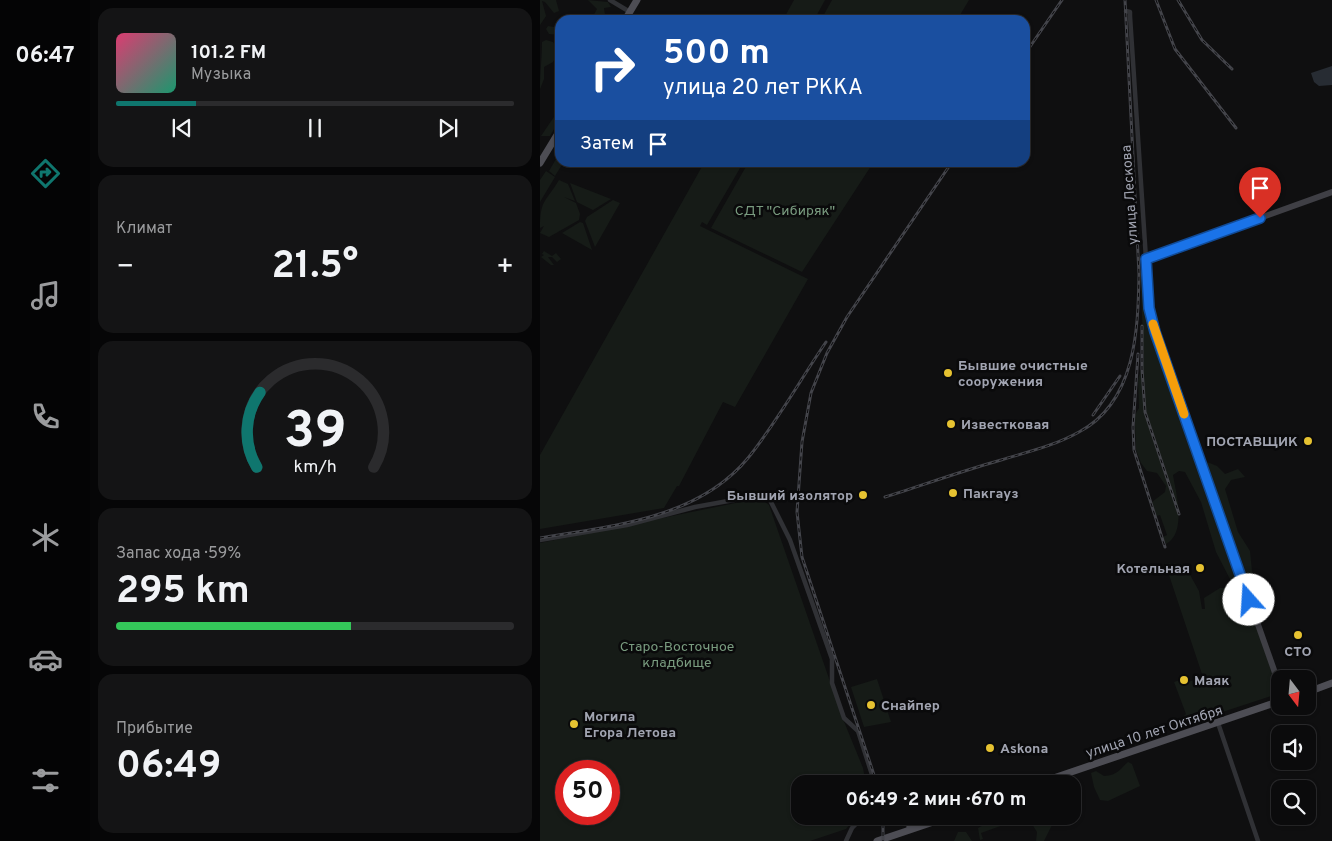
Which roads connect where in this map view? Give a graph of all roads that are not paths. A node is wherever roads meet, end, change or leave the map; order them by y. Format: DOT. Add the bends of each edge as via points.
graph roads {
  1 [pos="610,0"];
  2 [pos="637,0"];
  3 [pos="1126,11"];
  4 [pos="630,12"];
  5 [pos="628,15"];
  6 [pos="555,138"];
  7 [pos="540,163"];
  8 [pos="1332,192"];
  9 [pos="1146,259"];
  10 [pos="540,540"];
  11 [pos="1274,670"];
  12 [pos="1332,683"];
  13 [pos="1316,689"];
  14 [pos="1271,704"];
  15 [pos="1218,724"];
  16 [pos="872,775"];
  17 [pos="1063,775"];
  18 [pos="855,825"];
  19 [pos="913,825"];
  20 [pos="924,825"];
  21 [pos="897,834"];
  22 [pos="846,841"];
  23 [pos="878,841"];
  24 [pos="1258,841"];
  1 -- 4 [label="street"];
  2 -- 4 [label="main road"];
  3 -- 9 [label="street, улица Лескова" via="1130,12"];
  4 -- 5 [label="main road"];
  6 -- 7 [label="main road"];
  8 -- 9 [label="main road"];
  9 -- 11 [label="main road, улица Лескова" via="1149,308 1155,332"];
  10 -- 16 [label="street" via="627,525 695,507 768,496 790,540 832,659 831,680 843,714 858,732"];
  12 -- 13 [label="main road"];
  14 -- 15 [label="main road, улица 10 лет Октября"];
  15 -- 17 [label="main road, улица 10 лет Октября"];
  15 -- 24 [label="street"];
  18 -- 22 [label="street"];
  19 -- 21 [label="main road"];
  20 -- 21 [label="main road"];
  21 -- 23 [label="main road"];
}
